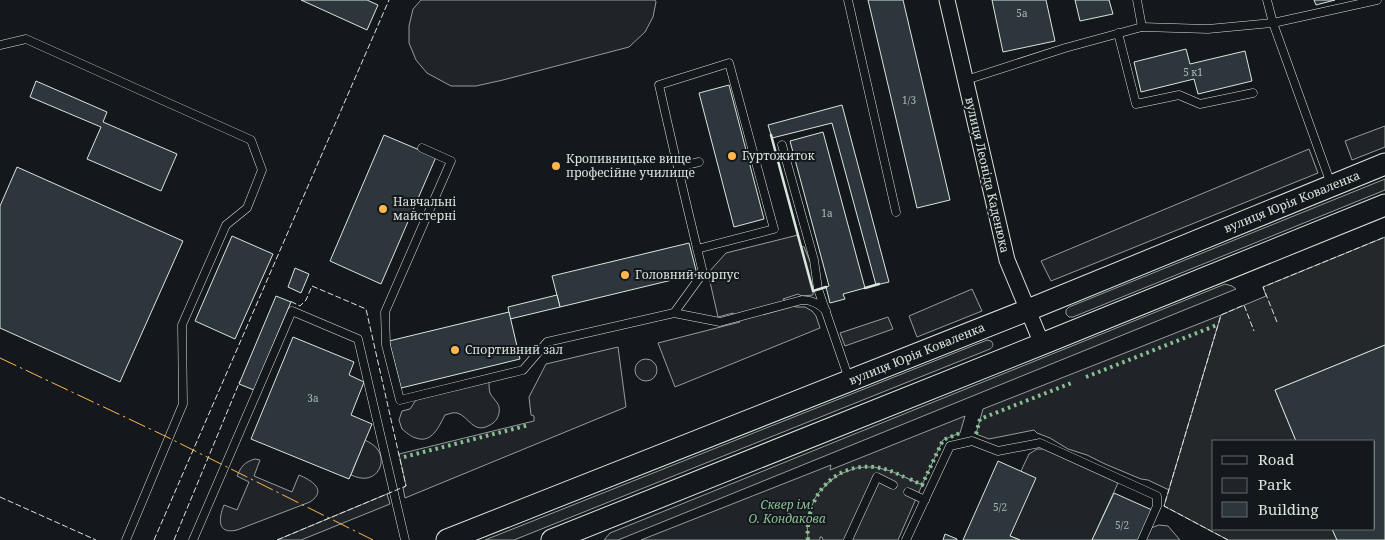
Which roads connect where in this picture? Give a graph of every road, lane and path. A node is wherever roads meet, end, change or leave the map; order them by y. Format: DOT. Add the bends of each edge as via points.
graph roads {
  1 [pos="848,0"];
  2 [pos="947,0"];
  3 [pos="1136,0"];
  4 [pos="1267,0"];
  5 [pos="1376,0"];
  6 [pos="1273,23"];
  7 [pos="1142,27"];
  8 [pos="1118,33"];
  9 [pos="0,45"];
  10 [pos="966,80"];
  11 [pos="1253,93"];
  12 [pos="782,145"];
  13 [pos="422,148"];
  14 [pos="699,162"];
  15 [pos="1385,164"];
  16 [pos="678,167"];
  17 [pos="1332,186"];
  18 [pos="1385,205"];
  19 [pos="896,212"];
  20 [pos="697,249"];
  21 [pos="1028,310"];
  22 [pos="826,311"];
  23 [pos="674,313"];
  24 [pos="1042,344"];
  25 [pos="850,380"];
  26 [pos="893,485"];
  27 [pos="908,492"];
  28 [pos="925,500"];
  29 [pos="126,540"];
  30 [pos="194,540"];
  31 [pos="405,540"];
  32 [pos="448,540"];
  33 [pos="552,540"];
  34 [pos="848,540"];
  35 [pos="906,540"];
  36 [pos="1142,540"];
  1 -- 19 [label="lane"];
  2 -- 10 [label="street, вулиця Леоніда Каденюка"];
  3 -- 7 [label="lane"];
  4 -- 6 [label="lane"];
  5 -- 6 [label="lane"];
  6 -- 7 [label="lane" via="1208,30"];
  6 -- 17 [label="lane"];
  7 -- 8 [label="lane"];
  8 -- 10 [label="lane"];
  8 -- 11 [label="lane" via="1136,104 1180,95 1200,104"];
  9 -- 29 [label="lane" via="26,39 251,140 262,170 247,208 226,225 182,325 183,404"];
  10 -- 21 [label="street, вулиця Леоніда Каденюка" via="1006,260"];
  12 -- 22 [label="lane"];
  13 -- 23 [label="lane" via="451,161 385,312 386,345 400,400 522,370 547,342"];
  14 -- 16 [label="lane"];
  15 -- 17 [label="main road, вулиця Юрія Коваленка"];
  16 -- 20 [label="lane"];
  16 -- 20 [label="lane" via="659,85 729,63 774,229"];
  17 -- 21 [label="main road, вулиця Юрія Коваленка"];
  18 -- 24 [label="main road"];
  20 -- 23 [label="lane" via="703,273"];
  21 -- 24 [label="street, вулиця Леоніда Каденюка"];
  21 -- 25 [label="main road, вулиця Юрія Коваленка"];
  22 -- 23 [label="lane" via="815,302 802,300 720,322"];
  22 -- 25 [label="lane"];
  24 -- 33 [label="main road"];
  25 -- 32 [label="main road, вулиця Юрія Коваленка"];
  26 -- 34 [label="lane" via="877,477"];
  27 -- 28 [label="lane"];
  28 -- 35 [label="lane"];
  28 -- 36 [label="lane" via="950,446 972,441 998,451 1040,443 1157,496 1157,506"];
  30 -- 31 [label="lane" via="292,311 358,339"];
}
